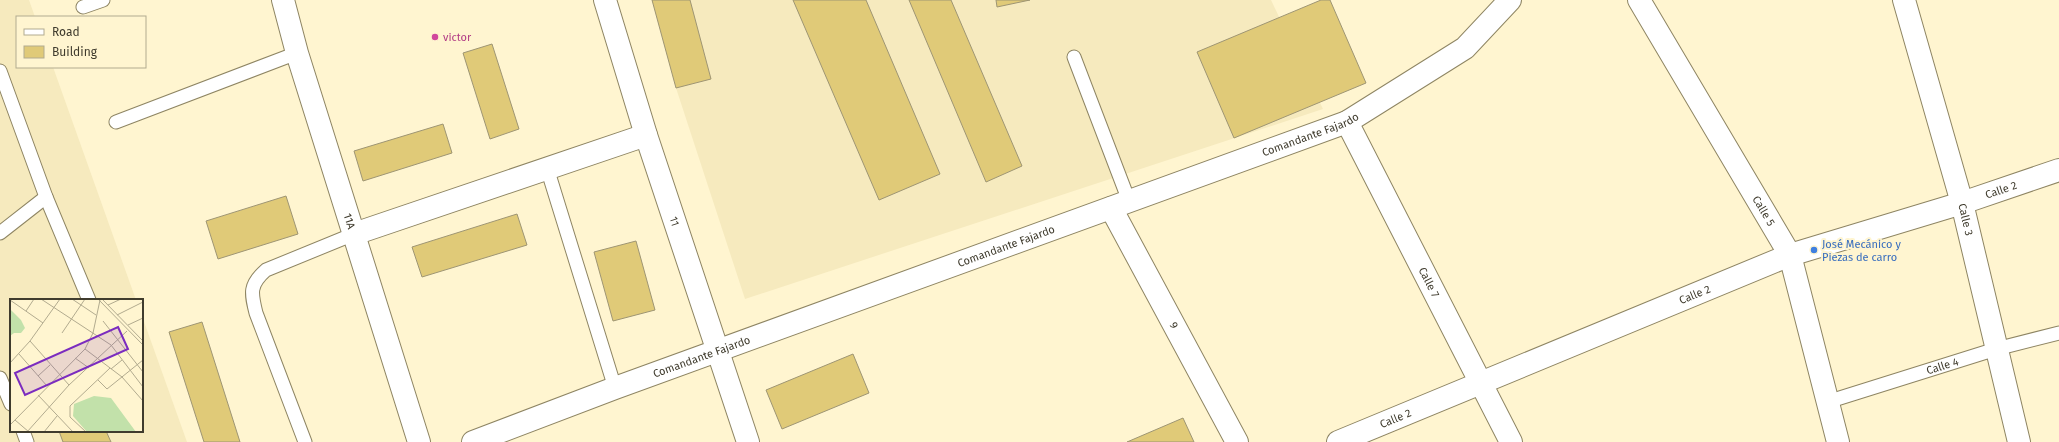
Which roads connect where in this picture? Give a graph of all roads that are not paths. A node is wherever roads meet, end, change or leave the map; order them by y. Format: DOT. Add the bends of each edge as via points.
graph roads {
  1 [pos="103,0"];
  2 [pos="282,0"];
  3 [pos="605,0"];
  4 [pos="1510,0"];
  5 [pos="1639,0"];
  6 [pos="1904,0"];
  7 [pos="83,7"];
  8 [pos="297,53"];
  9 [pos="1074,57"];
  10 [pos="0,71"];
  11 [pos="116,122"];
  12 [pos="1347,122"];
  13 [pos="646,136"];
  14 [pos="547,168"];
  15 [pos="2059,170"];
  16 [pos="46,197"];
  17 [pos="1120,204"];
  18 [pos="1962,204"];
  19 [pos="0,233"];
  20 [pos="354,234"];
  21 [pos="1790,255"];
  22 [pos="89,299"];
  23 [pos="2059,333"];
  24 [pos="1996,349"];
  25 [pos="717,352"];
  26 [pos="0,378"];
  27 [pos="1481,384"];
  28 [pos="615,388"];
  29 [pos="10,402"];
  30 [pos="1827,402"];
  31 [pos="23,432"];
  32 [pos="27,442"];
  33 [pos="305,442"];
  34 [pos="420,442"];
  35 [pos="473,442"];
  36 [pos="748,442"];
  37 [pos="1237,442"];
  38 [pos="1338,442"];
  39 [pos="1511,442"];
  40 [pos="1838,442"];
  41 [pos="2019,442"];
  1 -- 7 [label="lane"];
  2 -- 8 [label="street, 11A"];
  3 -- 13 [label="street, 11"];
  4 -- 12 [label="street, Comandante Fajardo" via="1465,48"];
  5 -- 21 [label="street, Calle 5"];
  6 -- 18 [label="street, Calle 3"];
  8 -- 11 [label="lane"];
  8 -- 20 [label="street, 11A"];
  9 -- 17 [label="lane"];
  10 -- 16 [label="lane"];
  12 -- 17 [label="street, Comandante Fajardo"];
  12 -- 27 [label="street, Calle 7"];
  13 -- 14 [label="street"];
  13 -- 25 [label="street, 11"];
  14 -- 20 [label="street"];
  14 -- 28 [label="lane"];
  15 -- 18 [label="street, Calle 2"];
  16 -- 19 [label="lane"];
  16 -- 22 [label="lane"];
  17 -- 25 [label="street, Comandante Fajardo"];
  17 -- 37 [label="street, 9"];
  18 -- 21 [label="street, Calle 2"];
  18 -- 24 [label="street, Calle 3"];
  20 -- 33 [label="lane" via="266,270 252,287 256,313"];
  20 -- 34 [label="street, 11A"];
  21 -- 27 [label="street, Calle 2"];
  21 -- 30 [label="street, Calle 5"];
  23 -- 24 [label="lane, Calle 4"];
  24 -- 30 [label="lane, Calle 4"];
  24 -- 41 [label="street, Calle 3"];
  25 -- 28 [label="street, Comandante Fajardo"];
  25 -- 36 [label="street, 11"];
  26 -- 29 [label="lane"];
  27 -- 38 [label="street, Calle 2"];
  27 -- 39 [label="street, Calle 7"];
  28 -- 35 [label="street, Comandante Fajardo"];
  30 -- 40 [label="street, Calle 5"];
  31 -- 32 [label="lane"];
}
